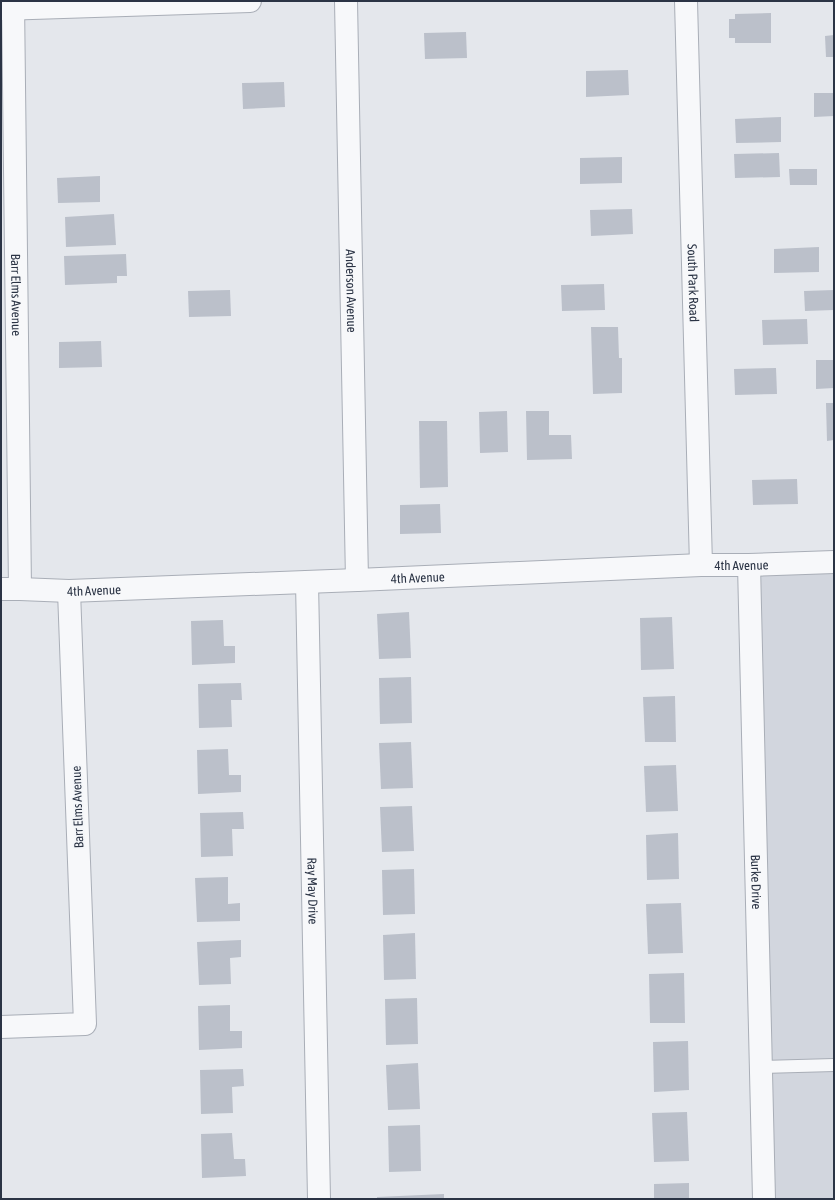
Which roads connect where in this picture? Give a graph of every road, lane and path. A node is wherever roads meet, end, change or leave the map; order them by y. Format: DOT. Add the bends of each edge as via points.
graph roads {
  1 [pos="250,1"];
  2 [pos="346,1"];
  3 [pos="686,1"];
  4 [pos="9,6"];
  5 [pos="834,562"];
  6 [pos="701,565"];
  7 [pos="749,565"];
  8 [pos="357,580"];
  9 [pos="307,582"];
  10 [pos="11,589"];
  11 [pos="69,591"];
  12 [pos="1,1027"];
  13 [pos="834,1065"];
  14 [pos="761,1067"];
  15 [pos="319,1199"];
  16 [pos="764,1199"];
  1 -- 4 [label="street"];
  2 -- 8 [label="street, Anderson Avenue"];
  3 -- 6 [label="street, South Park Road"];
  4 -- 10 [label="street, Barr Elms Avenue"];
  5 -- 7 [label="street, 4th Avenue"];
  6 -- 7 [label="street, 4th Avenue"];
  6 -- 8 [label="street, 4th Avenue"];
  7 -- 14 [label="street, Burke Drive"];
  8 -- 9 [label="street, 4th Avenue"];
  9 -- 11 [label="street, 4th Avenue"];
  9 -- 15 [label="street, Ray May Drive"];
  10 -- 11 [label="street, 4th Avenue"];
  11 -- 12 [label="street, Barr Elms Avenue" via="85,1024"];
  13 -- 14 [label="lane"];
  14 -- 16 [label="street, Burke Drive"];
}
